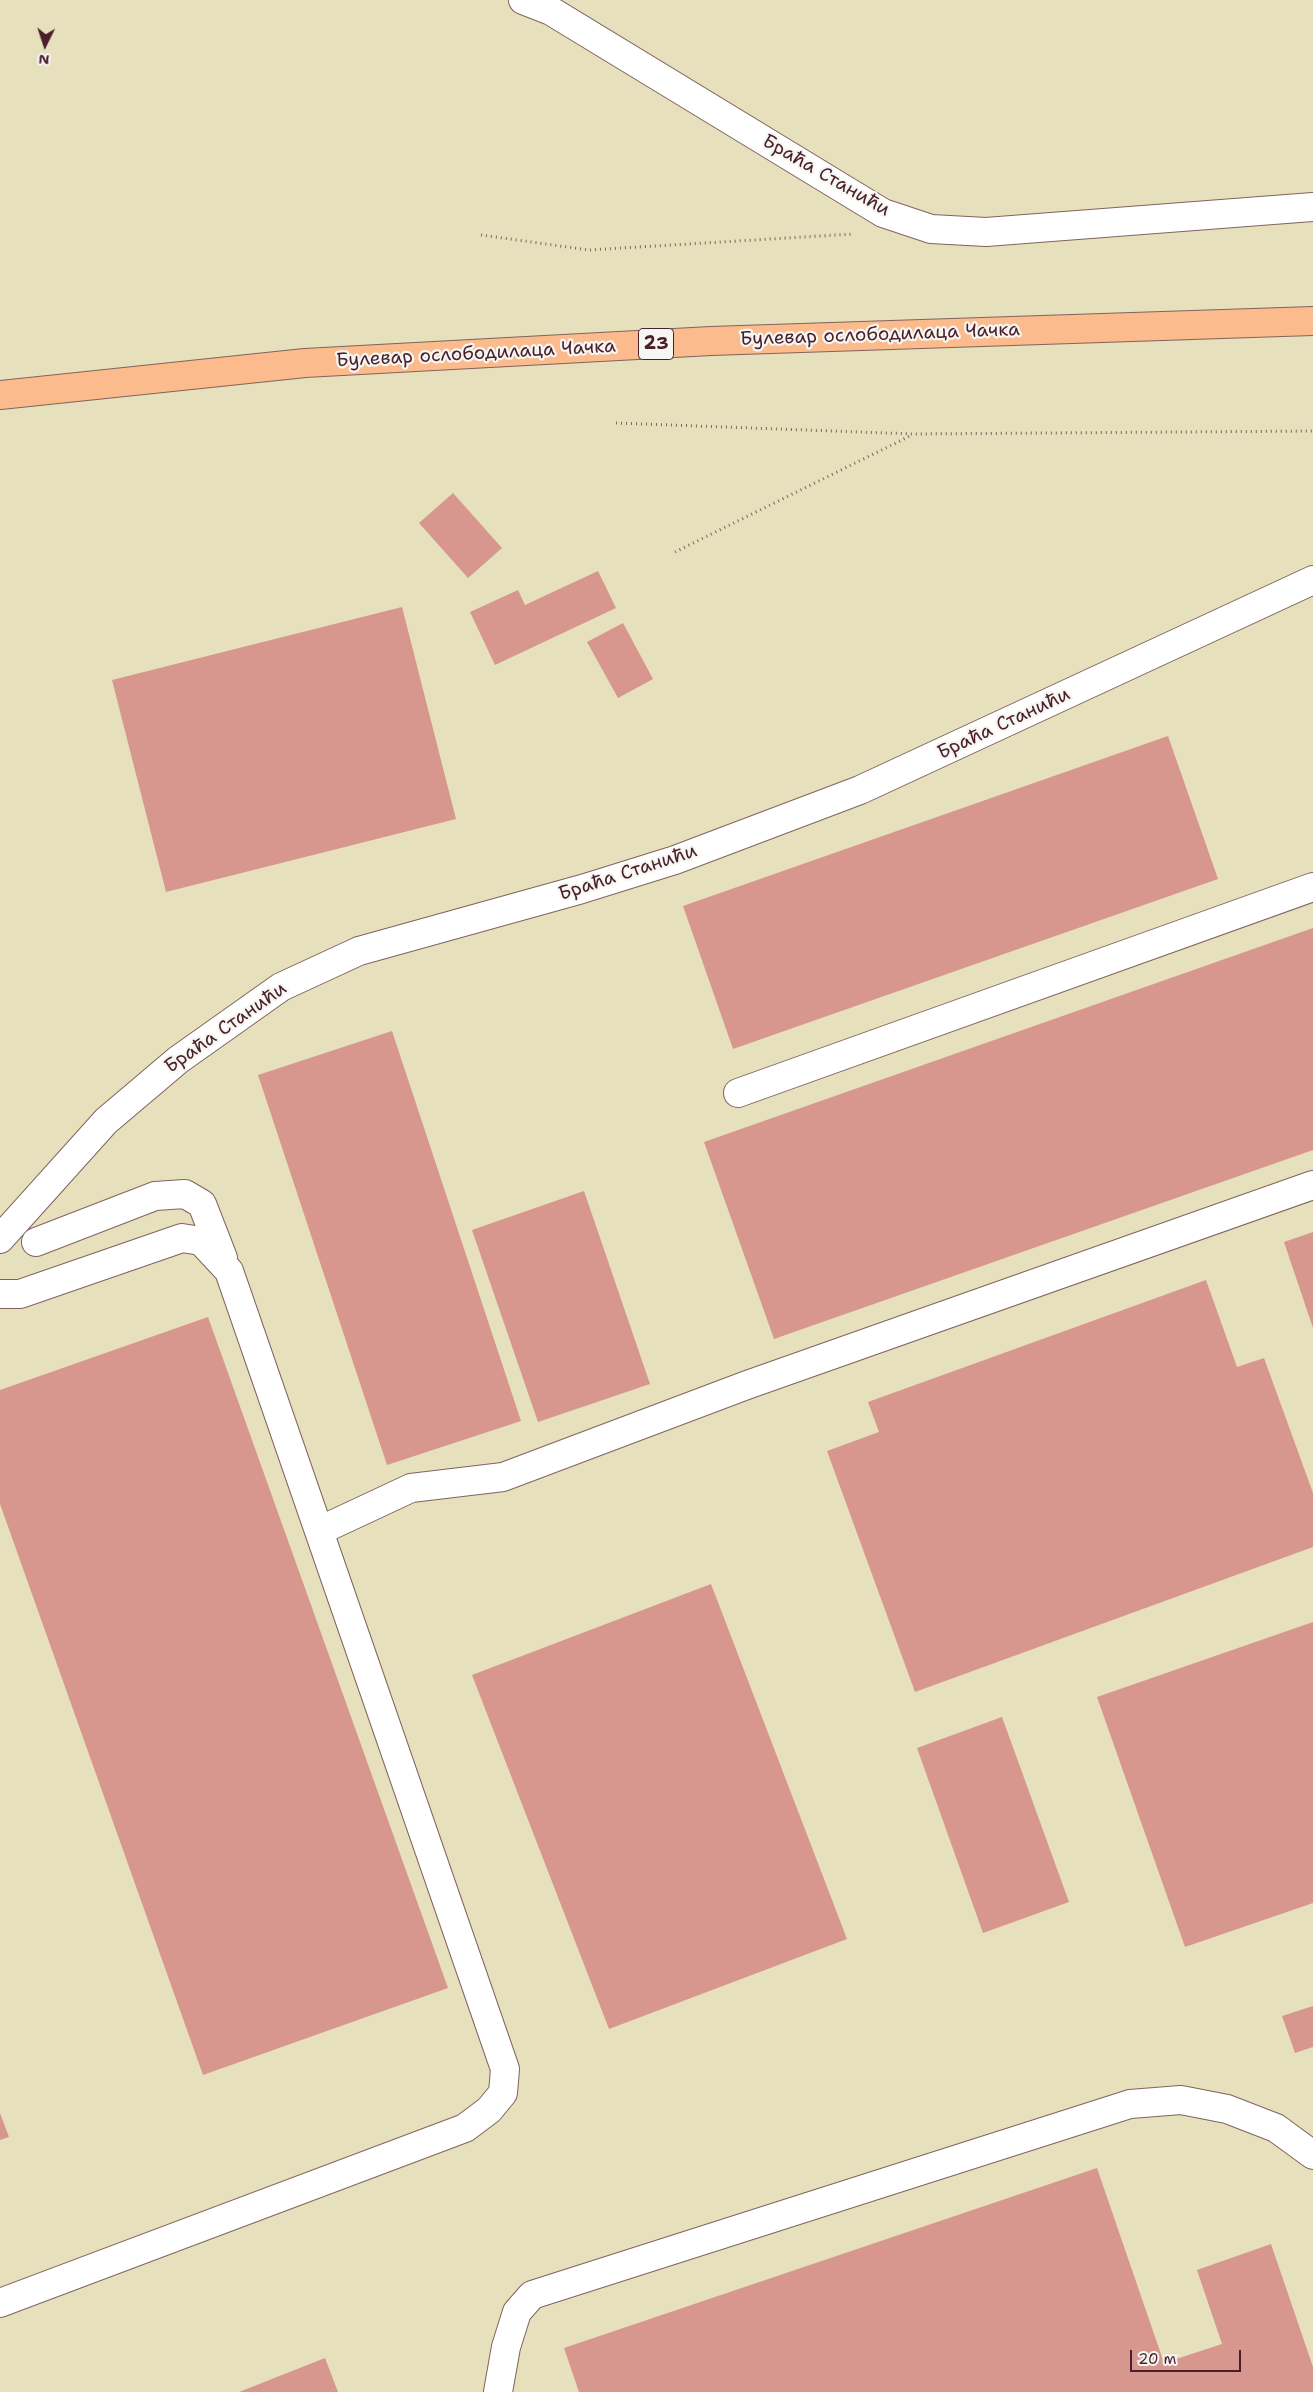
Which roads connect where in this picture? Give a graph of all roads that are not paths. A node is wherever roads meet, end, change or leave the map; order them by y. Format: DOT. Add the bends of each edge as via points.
graph roads {
  1 [pos="522,0"];
  2 [pos="1313,208"];
  3 [pos="1313,321"];
  4 [pos="0,396"];
  5 [pos="1313,580"];
  6 [pos="1313,887"];
  7 [pos="738,1093"];
  8 [pos="1313,1185"];
  9 [pos="0,1239"];
  10 [pos="36,1242"];
  11 [pos="229,1272"];
  12 [pos="0,1294"];
  13 [pos="319,1531"];
  14 [pos="1313,2155"];
  15 [pos="0,2303"];
  16 [pos="498,2392"];
  1 -- 2 [label="street, Браћа Станићи" via="551,11 883,212 930,229 986,232"];
  3 -- 4 [label="main road, Булевар ослободилаца Чачка / 23" via="720,340 305,363"];
  5 -- 9 [label="street, Браћа Станићи" via="860,790 675,860 359,951 281,987 178,1060 106,1122"];
  6 -- 7 [label="street"];
  8 -- 13 [label="street" via="747,1385 503,1477 411,1488"];
  10 -- 11 [label="street" via="155,1196 185,1194 202,1204"];
  11 -- 12 [label="street" via="201,1241 182,1238 20,1294"];
  11 -- 13 [label="street"];
  13 -- 15 [label="street" via="505,2068 503,2093 490,2110 465,2128"];
  14 -- 16 [label="street" via="1276,2128 1227,2109 1182,2100 1130,2104 532,2295 517,2312 506,2346"];
}
